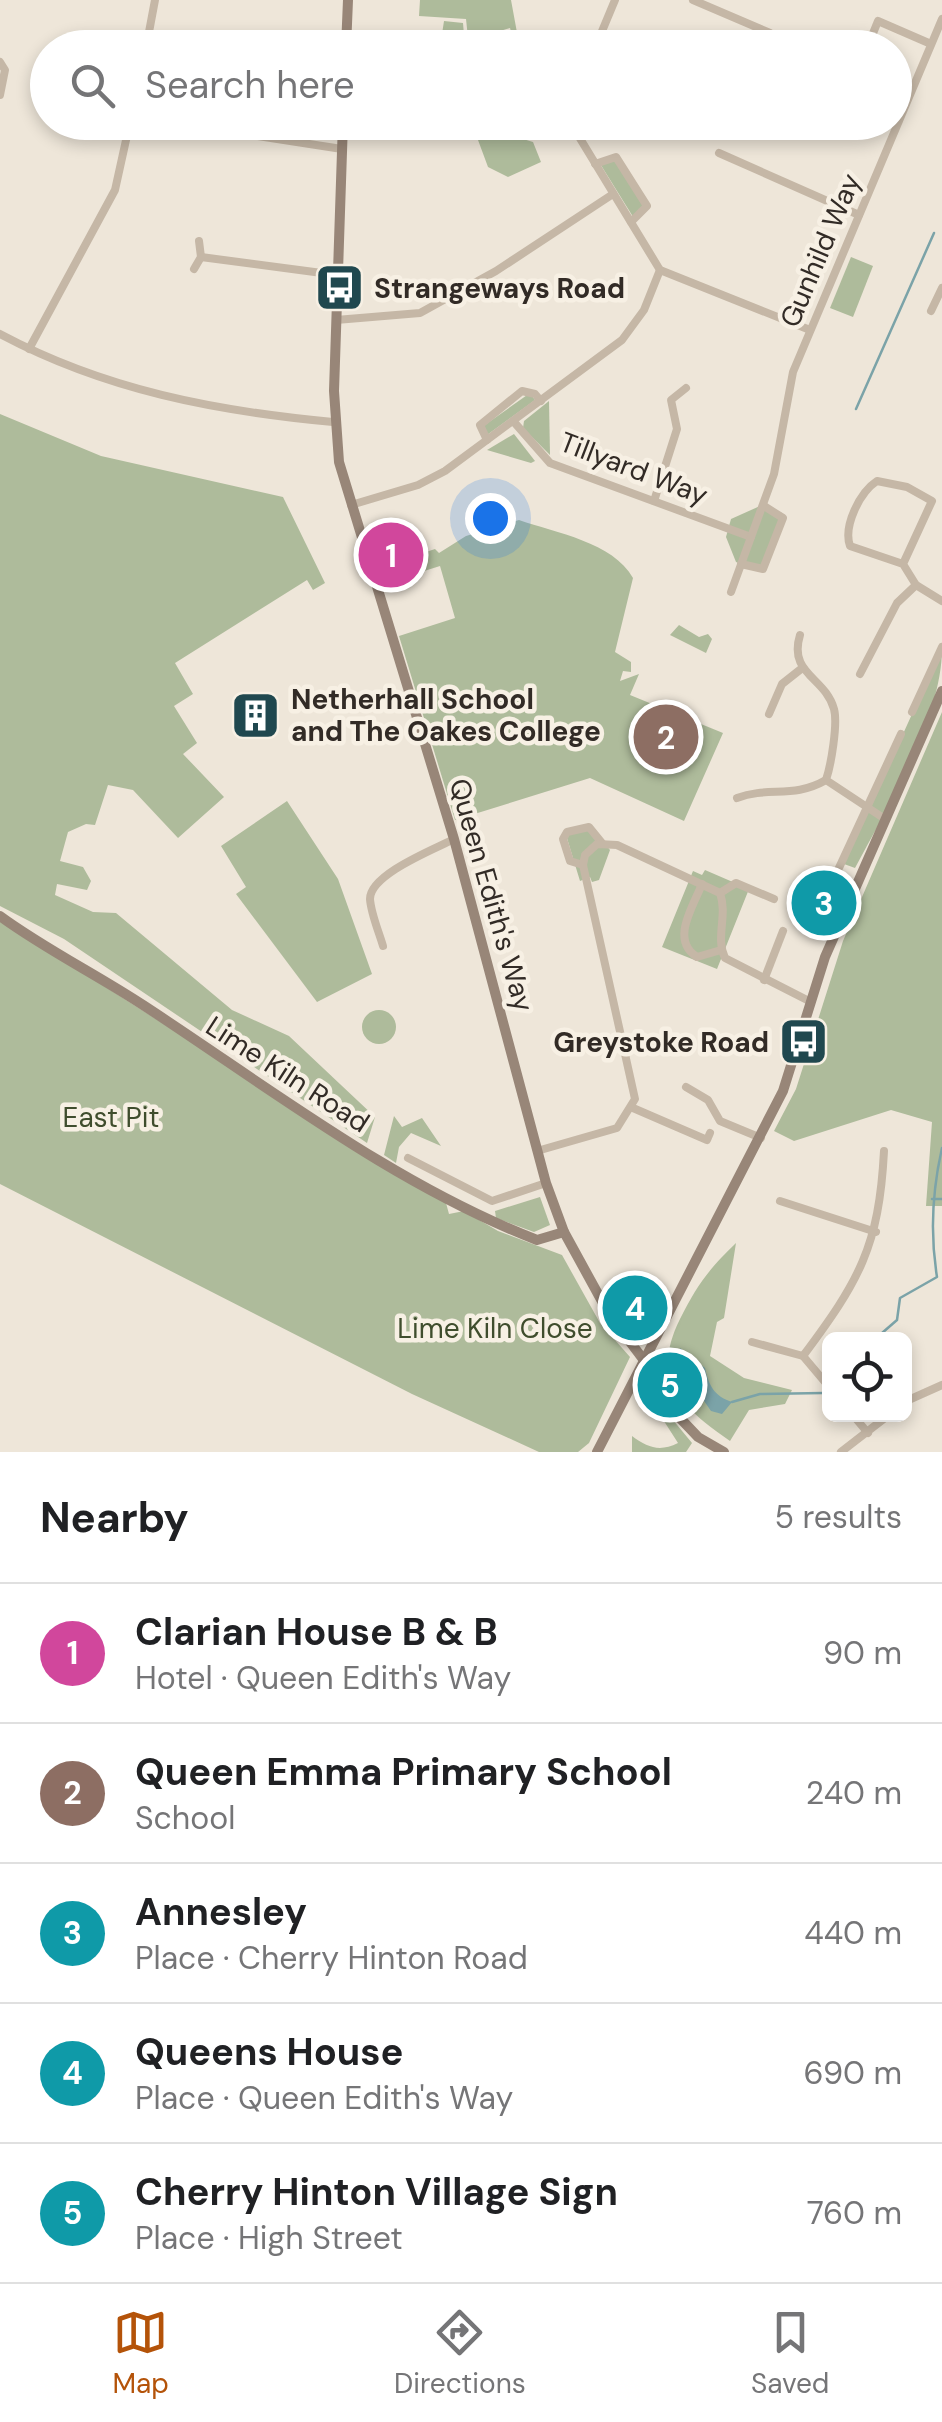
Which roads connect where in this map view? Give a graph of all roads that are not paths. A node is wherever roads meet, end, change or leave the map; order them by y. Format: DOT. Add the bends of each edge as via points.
graph roads {
  1 [pos="155,0"];
  2 [pos="348,0"];
  3 [pos="615,0"];
  4 [pos="693,0"];
  5 [pos="942,19"];
  6 [pos="149,30"];
  7 [pos="347,30"];
  8 [pos="602,30"];
  9 [pos="763,30"];
  10 [pos="874,30"];
  11 [pos="899,30"];
  12 [pos="912,36"];
  13 [pos="931,44"];
  14 [pos="0,62"];
  15 [pos="912,89"];
  16 [pos="0,95"];
  17 [pos="126,140"];
  18 [pos="283,140"];
  19 [pos="343,140"];
  20 [pos="581,140"];
  21 [pos="891,140"];
  22 [pos="342,149"];
  23 [pos="718,153"];
  24 [pos="596,164"];
  25 [pos="613,194"];
  26 [pos="859,215"];
  27 [pos="630,222"];
  28 [pos="198,241"];
  29 [pos="201,256"];
  30 [pos="194,269"];
  31 [pos="660,270"];
  32 [pos="337,274"];
  33 [pos="942,288"];
  34 [pos="930,311"];
  35 [pos="336,320"];
  36 [pos="810,330"];
  37 [pos="0,334"];
  38 [pos="29,350"];
  39 [pos="686,388"];
  40 [pos="541,401"];
  41 [pos="334,422"];
  42 [pos="514,422"];
  43 [pos="487,440"];
  44 [pos="654,501"];
  45 [pos="937,503"];
  46 [pos="350,505"];
  47 [pos="764,506"];
  48 [pos="752,537"];
  49 [pos="742,564"];
  50 [pos="903,564"];
  51 [pos="916,585"];
  52 [pos="731,592"];
  53 [pos="942,601"];
  54 [pos="800,635"];
  55 [pos="942,647"];
  56 [pos="801,669"];
  57 [pos="860,674"];
  58 [pos="942,692"];
  59 [pos="912,712"];
  60 [pos="769,714"];
  61 [pos="900,734"];
  62 [pos="826,780"];
  63 [pos="738,798"];
  64 [pos="865,807"];
  65 [pos="885,819"];
  66 [pos="454,839"];
  67 [pos="602,843"];
  68 [pos="582,865"];
  69 [pos="838,870"];
  70 [pos="702,884"];
  71 [pos="720,893"];
  72 [pos="774,899"];
  73 [pos="0,916"];
  74 [pos="783,931"];
  75 [pos="383,946"];
  76 [pos="721,950"];
  77 [pos="764,980"];
  78 [pos="811,1002"];
  79 [pos="691,1087"];
  80 [pos="632,1108"];
  81 [pos="710,1133"];
  82 [pos="761,1138"];
  83 [pos="537,1151"];
  84 [pos="884,1151"];
  85 [pos="408,1158"];
  86 [pos="546,1183"];
  87 [pos="780,1201"];
  88 [pos="564,1232"];
  89 [pos="876,1232"];
  90 [pos="752,1342"];
  91 [pos="803,1356"];
  92 [pos="646,1362"];
  93 [pos="822,1379"];
  94 [pos="942,1385"];
  95 [pos="912,1398"];
  96 [pos="859,1422"];
  97 [pos="881,1422"];
  98 [pos="868,1433"];
  99 [pos="597,1452"];
  100 [pos="724,1452"];
  101 [pos="841,1452"];
  1 -- 6 [label="street"];
  2 -- 7 [label="street"];
  3 -- 8 [label="street"];
  4 -- 9 [label="street"];
  5 -- 13 [label="street, Gunhild Way"];
  10 -- 11 [label="street" via="878,21"];
  12 -- 13 [label="street"];
  13 -- 15 [label="street, Gunhild Way"];
  14 -- 16 [label="street"];
  17 -- 38 [label="street" via="115,190"];
  18 -- 22 [label="street"];
  19 -- 22 [label="street, Queen Edith's Way"];
  20 -- 24 [label="street"];
  21 -- 26 [label="street, Gunhild Way"];
  22 -- 32 [label="street, Queen Edith's Way"];
  23 -- 26 [label="street"];
  24 -- 25 [label="street"];
  24 -- 27 [label="street" via="616,157 647,206"];
  25 -- 27 [label="street"];
  25 -- 35 [label="street" via="420,313"];
  26 -- 36 [label="street, Gunhild Way"];
  27 -- 31 [label="street"];
  28 -- 29 [label="street"];
  29 -- 30 [label="street"];
  29 -- 32 [label="street"];
  31 -- 36 [label="street"];
  31 -- 40 [label="street" via="644,310 622,340"];
  32 -- 35 [label="street, Queen Edith's Way"];
  33 -- 34 [label="street"];
  35 -- 41 [label="street, Queen Edith's Way"];
  36 -- 47 [label="street, Gunhild Way" via="790,384"];
  37 -- 38 [label="street"];
  38 -- 41 [label="street" via="147,394"];
  39 -- 44 [label="street" via="671,400 677,430"];
  40 -- 42 [label="street"];
  40 -- 43 [label="street" via="522,391 480,426"];
  41 -- 46 [label="street, Queen Edith's Way"];
  42 -- 43 [label="street"];
  42 -- 44 [label="street, Tillyard Way" via="550,463"];
  43 -- 46 [label="street" via="418,484"];
  44 -- 48 [label="street, Tillyard Way"];
  45 -- 50 [label="street"];
  45 -- 50 [label="street" via="887,480 864,492 848,530 850,546"];
  46 -- 66 [label="street, Queen Edith's Way"];
  47 -- 48 [label="street, Gunhild Way"];
  47 -- 49 [label="street, Gunhild Way" via="784,518 763,569"];
  48 -- 49 [label="street, Gunhild Way"];
  49 -- 52 [label="street, Gunhild Way"];
  50 -- 51 [label="street"];
  51 -- 53 [label="street"];
  51 -- 57 [label="street" via="898,603"];
  54 -- 56 [label="street"];
  55 -- 59 [label="street"];
  56 -- 60 [label="street" via="782,684"];
  56 -- 62 [label="street" via="835,711"];
  58 -- 65 [label="street"];
  61 -- 64 [label="street"];
  62 -- 63 [label="street" via="790,795 752,792"];
  62 -- 64 [label="street"];
  64 -- 65 [label="street"];
  64 -- 69 [label="street"];
  65 -- 78 [label="street"];
  66 -- 75 [label="street" via="382,877 373,890"];
  66 -- 83 [label="street, Queen Edith's Way"];
  67 -- 68 [label="street" via="590,848"];
  67 -- 68 [label="street" via="589,827 566,832 570,862"];
  67 -- 70 [label="street"];
  68 -- 80 [label="street" via="634,1085"];
  70 -- 71 [label="street"];
  70 -- 76 [label="street" via="682,937 696,957"];
  71 -- 72 [label="street" via="736,883"];
  71 -- 76 [label="street"];
  73 -- 88 [label="street, Lime Kiln Road" via="458,1204 538,1240"];
  74 -- 77 [label="street"];
  76 -- 77 [label="street" via="733,965"];
  77 -- 78 [label="street"];
  78 -- 82 [label="street"];
  79 -- 82 [label="street" via="710,1101 720,1120"];
  80 -- 81 [label="street" via="706,1140"];
  80 -- 83 [label="street" via="606,1135"];
  82 -- 92 [label="street"];
  83 -- 86 [label="street, Queen Edith's Way"];
  84 -- 89 [label="street"];
  85 -- 86 [label="street" via="492,1201"];
  86 -- 88 [label="street, Queen Edith's Way"];
  87 -- 89 [label="street"];
  88 -- 92 [label="street, Queen Edith's Way" via="609,1314"];
  89 -- 91 [label="street" via="846,1299"];
  90 -- 91 [label="street"];
  91 -- 93 [label="street"];
  92 -- 99 [label="street"];
  92 -- 100 [label="street, Queen Edith's Way" via="678,1417"];
  94 -- 95 [label="street"];
  96 -- 98 [label="street"];
  97 -- 98 [label="street"];
  98 -- 101 [label="street"];
}
